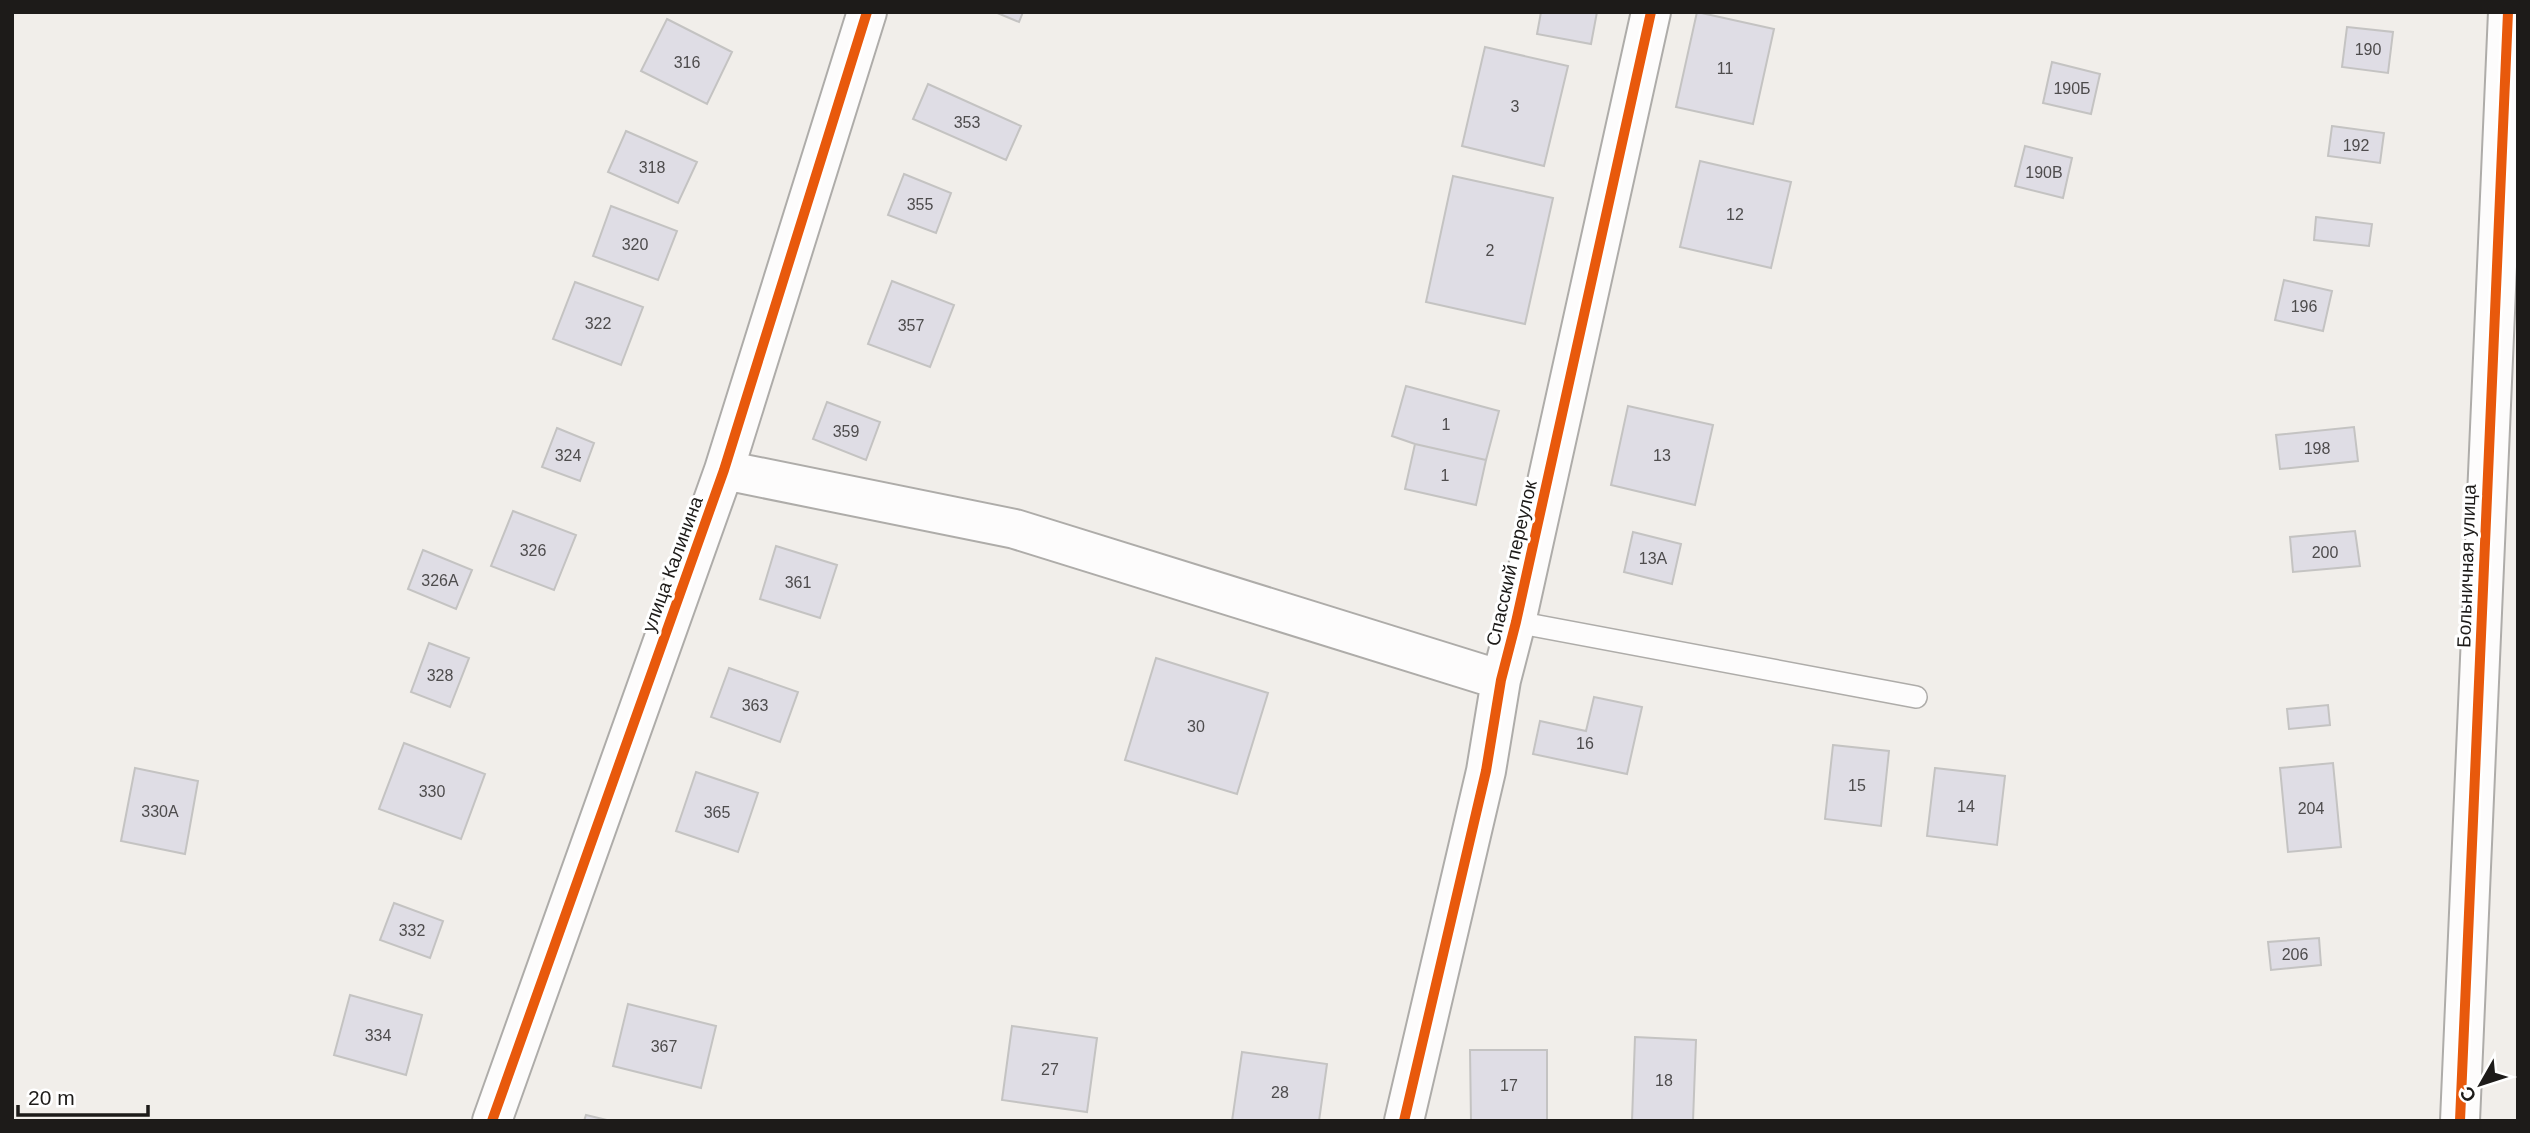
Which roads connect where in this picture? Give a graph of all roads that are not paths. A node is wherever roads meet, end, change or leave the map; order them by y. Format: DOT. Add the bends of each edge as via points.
graph roads {
  1 [pos="867,12"];
  2 [pos="1651,12"];
  3 [pos="2508,12"];
  4 [pos="724,470"];
  5 [pos="1516,622"];
  6 [pos="1501,680"];
  7 [pos="1916,697"];
  8 [pos="492,1121"];
  9 [pos="1404,1121"];
  10 [pos="2460,1121"];
  1 -- 4 [label="street, улица Калинина"];
  2 -- 5 [label="street, Спасский переулок"];
  3 -- 10 [label="street, Больничная улица"];
  4 -- 6 [label="street" via="1015,528"];
  4 -- 8 [label="street, улица Калинина"];
  5 -- 6 [label="street, Спасский переулок"];
  5 -- 7 [label="lane"];
  6 -- 9 [label="street, Спасский переулок" via="1486,771"];
}
